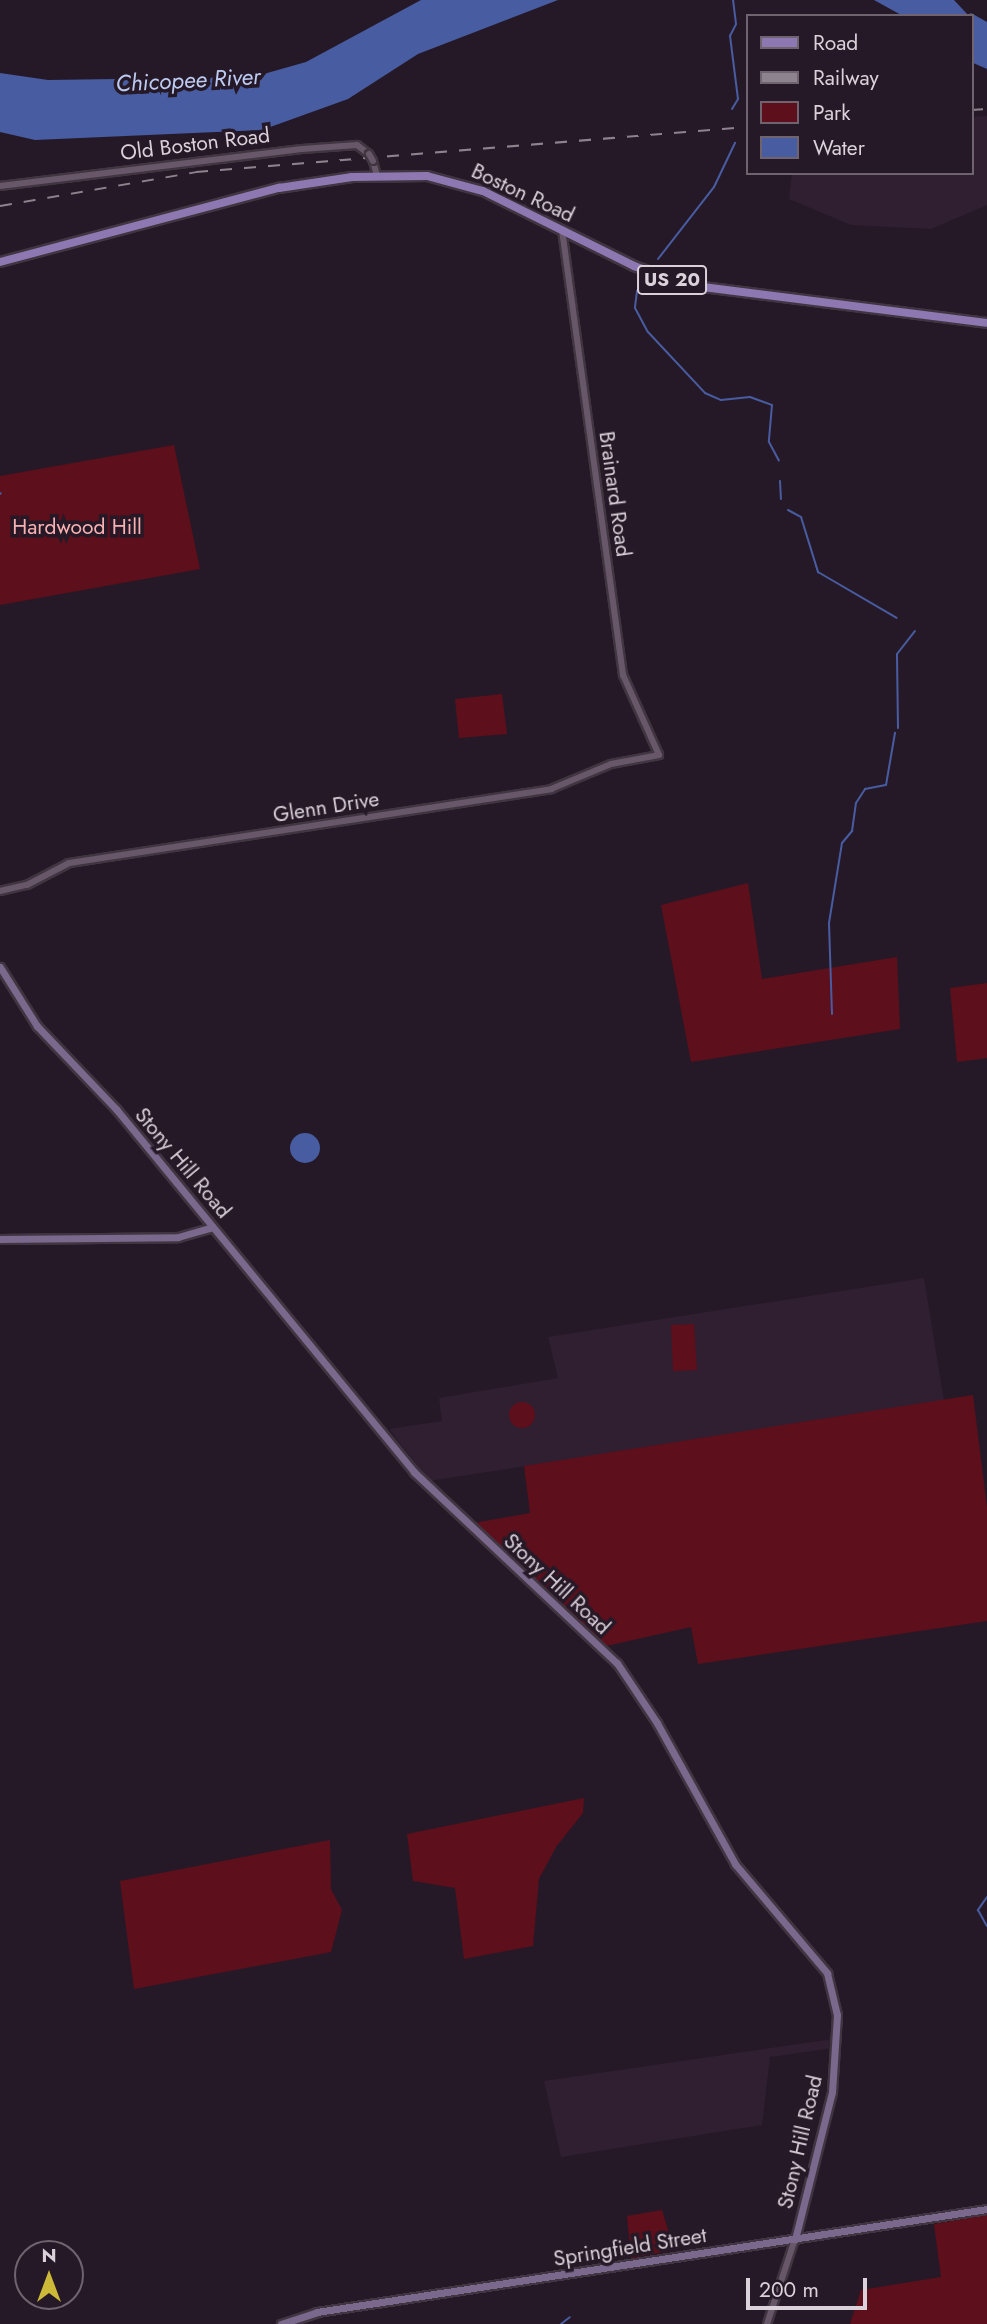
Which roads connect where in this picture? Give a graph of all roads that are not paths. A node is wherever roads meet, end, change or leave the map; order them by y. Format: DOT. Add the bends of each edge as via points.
graph roads {
  1 [pos="377,176"];
  2 [pos="0,186"];
  3 [pos="562,230"];
  4 [pos="0,262"];
  5 [pos="987,323"];
  6 [pos="659,755"];
  7 [pos="0,891"];
  8 [pos="0,967"];
  9 [pos="213,1227"];
  10 [pos="0,1239"];
  11 [pos="987,2209"];
  12 [pos="795,2239"];
  13 [pos="281,2324"];
  14 [pos="767,2324"];
  1 -- 2 [label="street, Old Boston Road" via="371,157 357,145"];
  1 -- 3 [label="main road, Boston Road / US 20" via="453,180"];
  1 -- 4 [label="main road, Boston Road / US 20" via="279,188"];
  3 -- 5 [label="main road, Boston Road / US 20" via="651,273 707,289"];
  3 -- 6 [label="street, Brainard Road" via="623,675"];
  6 -- 7 [label="street, Glenn Drive" via="611,764 551,789 69,863 27,885"];
  8 -- 9 [label="main road, Stony Hill Road" via="37,1026 116,1109"];
  9 -- 10 [label="main road" via="178,1237"];
  9 -- 12 [label="main road, Stony Hill Road" via="432,1493 617,1663 651,1713 736,1864 827,1973 837,2015 832,2092"];
  11 -- 12 [label="main road, Springfield Street"];
  12 -- 13 [label="main road, Springfield Street" via="318,2312"];
  12 -- 14 [label="street, Stony Hill Road"];
}
